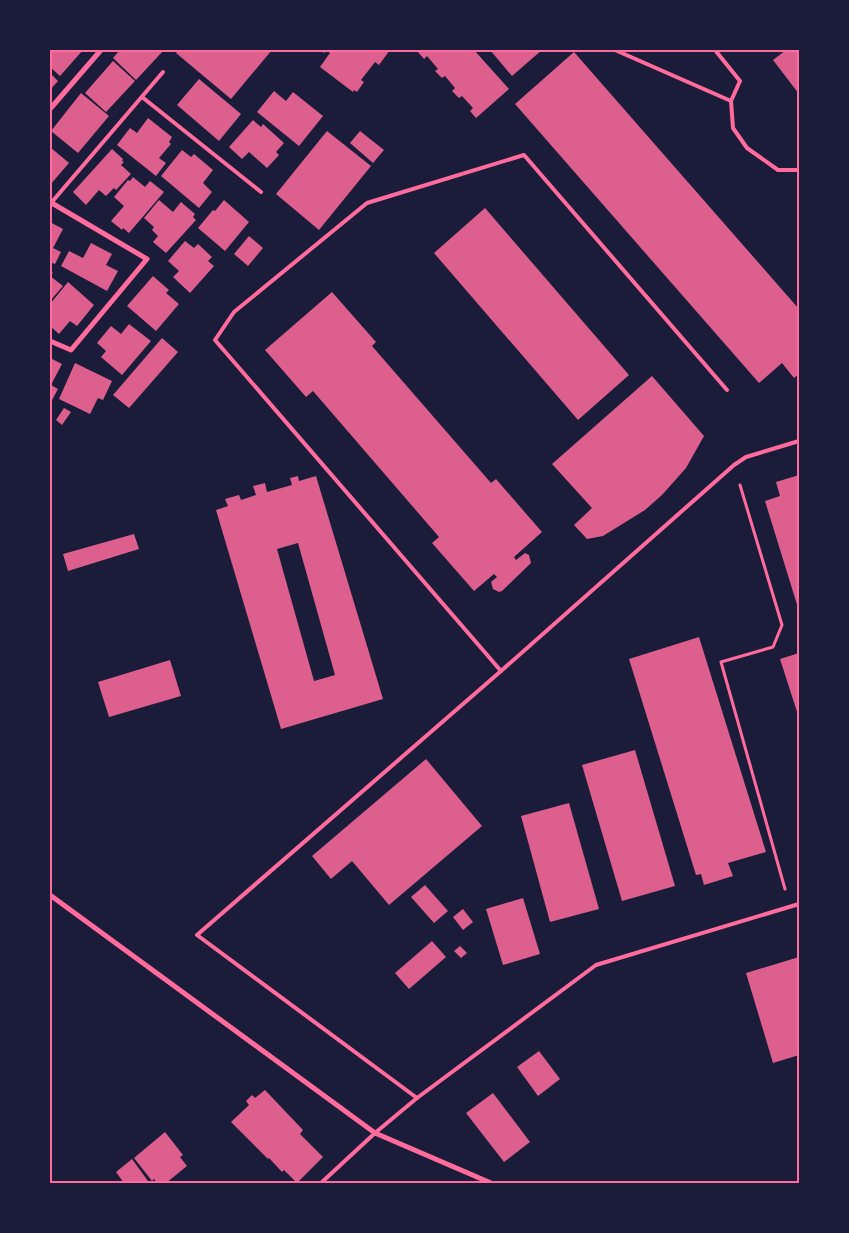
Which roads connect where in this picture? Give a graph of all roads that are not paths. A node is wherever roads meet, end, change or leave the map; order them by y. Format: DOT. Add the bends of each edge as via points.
graph roads {
  1 [pos="101,50"];
  2 [pos="615,50"];
  3 [pos="715,50"];
  4 [pos="163,72"];
  5 [pos="142,97"];
  6 [pos="731,101"];
  7 [pos="50,109"];
  8 [pos="799,170"];
  9 [pos="261,192"];
  10 [pos="50,203"];
  11 [pos="50,341"];
  12 [pos="727,390"];
  13 [pos="799,441"];
  14 [pos="500,671"];
  15 [pos="50,895"];
  16 [pos="799,904"];
  17 [pos="417,1098"];
  18 [pos="375,1133"];
  19 [pos="321,1183"];
  20 [pos="491,1183"];
  1 -- 7 [label="street"];
  2 -- 6 [label="lane"];
  3 -- 6 [label="lane" via="740,80"];
  4 -- 5 [label="lane"];
  5 -- 9 [label="lane"];
  5 -- 10 [label="lane"];
  6 -- 8 [label="lane" via="733,128 747,148 778,170"];
  10 -- 11 [label="street" via="147,259 71,350"];
  12 -- 14 [label="lane" via="524,155 366,203 234,312 216,340"];
  13 -- 14 [label="lane" via="746,457 734,465"];
  14 -- 17 [label="lane" via="197,935"];
  15 -- 18 [label="street"];
  16 -- 17 [label="lane" via="596,966"];
  17 -- 18 [label="lane"];
  18 -- 19 [label="lane"];
  18 -- 20 [label="street"];
}
